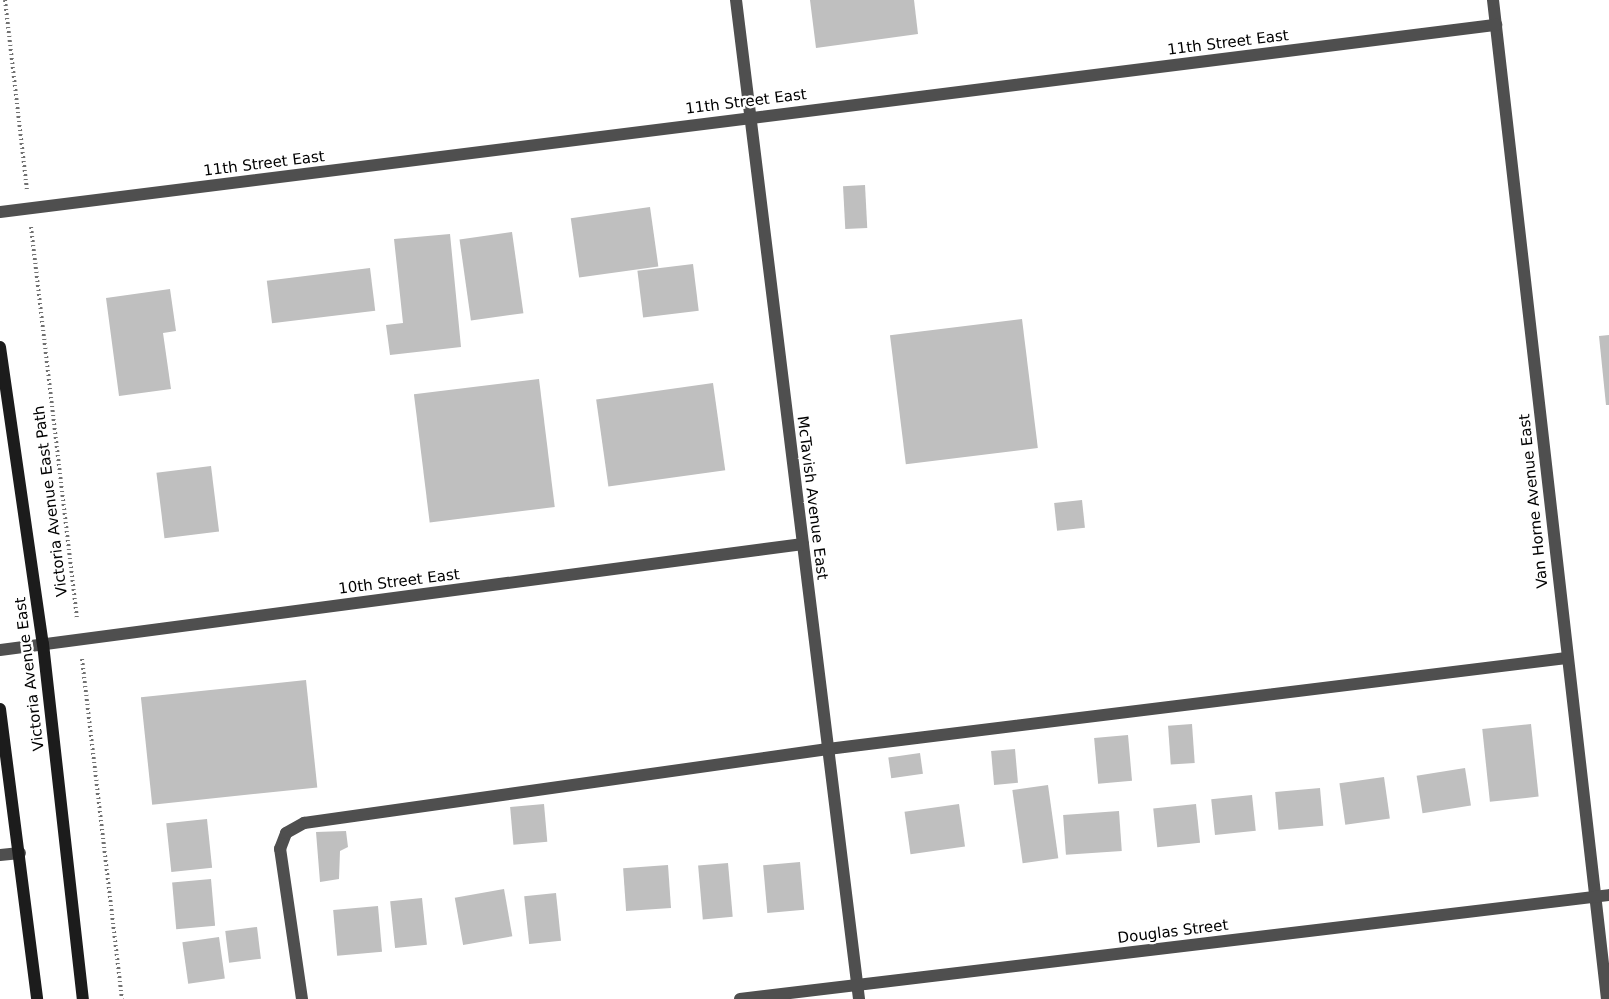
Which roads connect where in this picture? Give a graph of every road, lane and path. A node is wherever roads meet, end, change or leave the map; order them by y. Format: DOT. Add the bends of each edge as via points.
graph roads {
  1 [pos="4,0"];
  2 [pos="736,0"];
  3 [pos="1493,0"];
  4 [pos="1496,25"];
  5 [pos="750,117"];
  6 [pos="29,209"];
  7 [pos="0,212"];
  8 [pos="0,347"];
  9 [pos="803,544"];
  10 [pos="79,639"];
  11 [pos="43,644"];
  12 [pos="0,650"];
  13 [pos="1566,658"];
  14 [pos="0,710"];
  15 [pos="828,748"];
  16 [pos="20,853"];
  17 [pos="0,855"];
  18 [pos="1609,895"];
  19 [pos="1595,896"];
  20 [pos="857,985"];
  21 [pos="37,999"];
  22 [pos="83,999"];
  23 [pos="122,999"];
  24 [pos="302,999"];
  25 [pos="740,999"];
  26 [pos="859,999"];
  27 [pos="1607,999"];
  1 -- 6 [label="path, Victoria Avenue East Path"];
  2 -- 5 [label="street, McTavish Avenue East"];
  3 -- 4 [label="street, Van Horne Avenue East"];
  4 -- 5 [label="street, 11th Street East"];
  4 -- 13 [label="street, Van Horne Avenue East"];
  5 -- 6 [label="street, 11th Street East"];
  5 -- 9 [label="street, McTavish Avenue East"];
  6 -- 7 [label="street, 11th Street East"];
  6 -- 10 [label="path, Victoria Avenue East Path"];
  8 -- 11 [label="main road, Victoria Avenue East"];
  9 -- 10 [label="street, 10th Street East"];
  9 -- 15 [label="street, McTavish Avenue East"];
  10 -- 11 [label="street, 10th Street East"];
  10 -- 23 [label="path, Victoria Avenue East Path"];
  11 -- 12 [label="street, 10th Street East"];
  11 -- 22 [label="main road, Victoria Avenue East"];
  13 -- 15 [label="street"];
  13 -- 19 [label="street, Van Horne Avenue East"];
  14 -- 16 [label="main road"];
  15 -- 20 [label="street, McTavish Avenue East"];
  15 -- 24 [label="street" via="304,823 286,833 280,849"];
  16 -- 17 [label="street"];
  16 -- 21 [label="main road"];
  18 -- 19 [label="street, Douglas Street"];
  19 -- 20 [label="street, Douglas Street"];
  19 -- 27 [label="street, Van Horne Avenue East"];
  20 -- 25 [label="street, Douglas Street"];
  20 -- 26 [label="street, McTavish Avenue East"];
}
